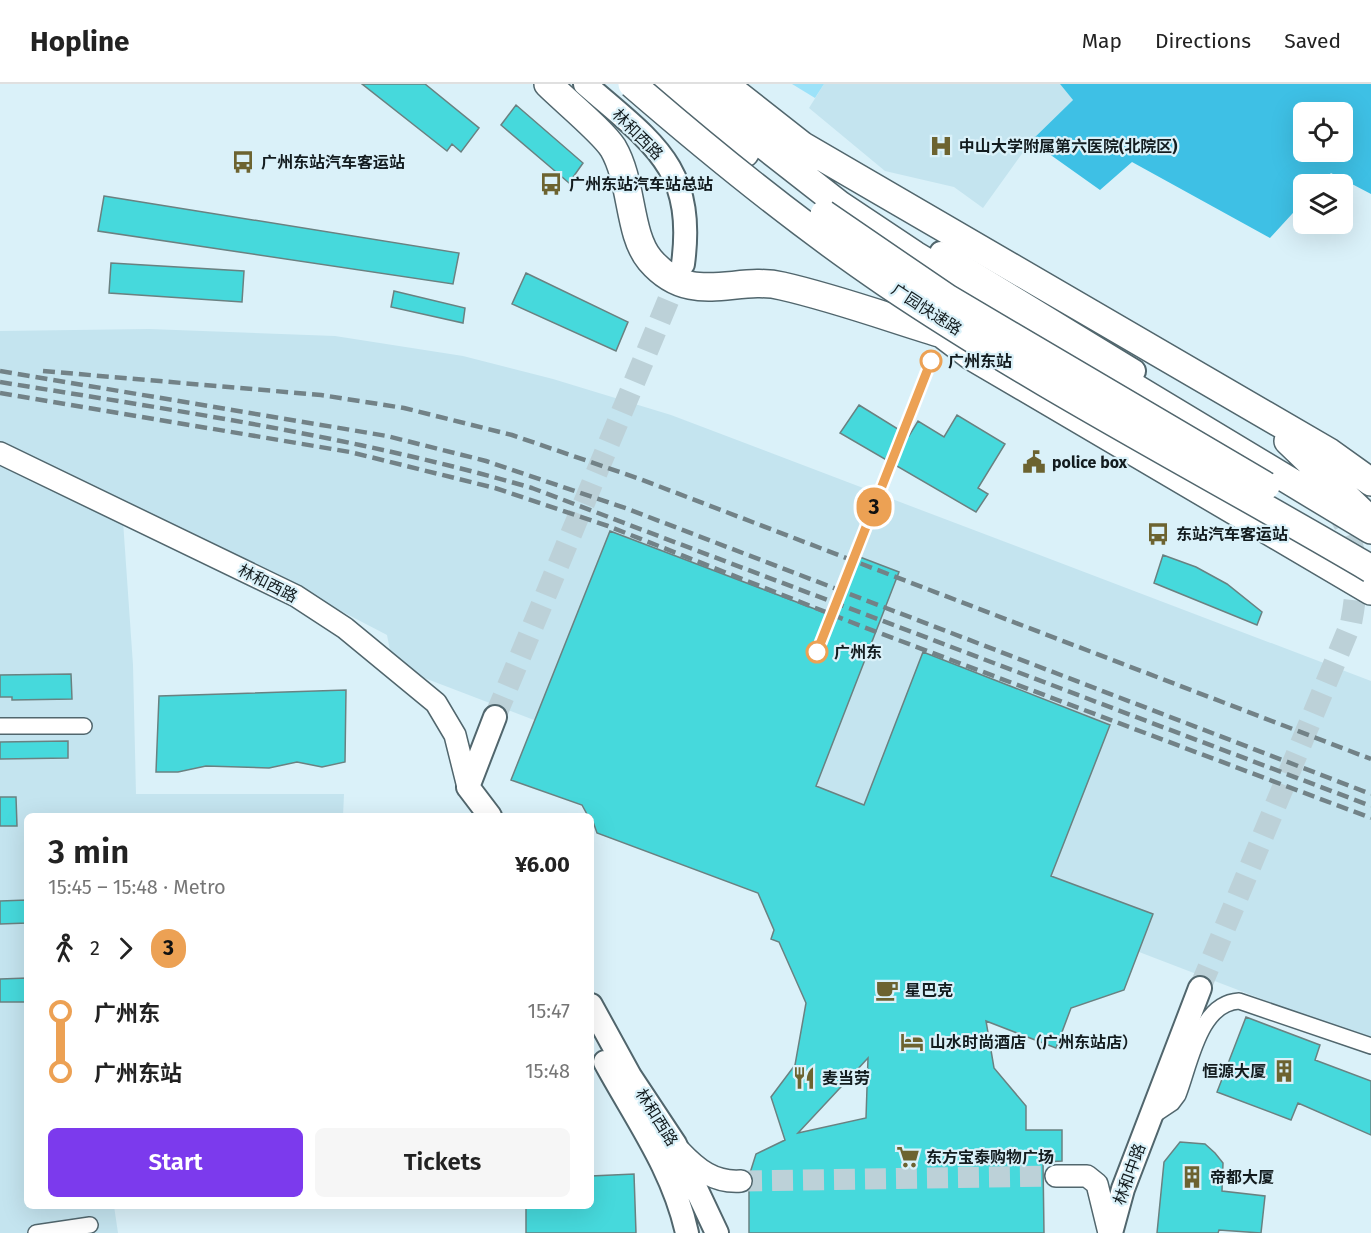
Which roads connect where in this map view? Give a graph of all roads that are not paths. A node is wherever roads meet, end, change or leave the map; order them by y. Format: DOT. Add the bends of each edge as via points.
graph roads {
  1 [pos="536,84"];
  2 [pos="548,84"];
  3 [pos="585,84"];
  4 [pos="632,84"];
  5 [pos="648,84"];
  6 [pos="663,84"];
  7 [pos="695,84"];
  8 [pos="723,84"];
  9 [pos="783,146"];
  10 [pos="612,147"];
  11 [pos="941,253"];
  12 [pos="683,264"];
  13 [pos="942,334"];
  14 [pos="1179,399"];
  15 [pos="1258,412"];
  16 [pos="0,453"];
  17 [pos="1371,482"];
  18 [pos="1371,521"];
  19 [pos="1371,530"];
  20 [pos="1371,548"];
  21 [pos="1371,570"];
  22 [pos="1371,591"];
  23 [pos="495,717"];
  24 [pos="0,726"];
  25 [pos="84,726"];
  26 [pos="468,787"];
  27 [pos="473,813"];
  28 [pos="488,813"];
  29 [pos="1200,988"];
  30 [pos="594,1010"];
  31 [pos="594,1042"];
  32 [pos="1371,1046"];
  33 [pos="1152,1117"];
  34 [pos="675,1144"];
  35 [pos="1056,1176"];
  36 [pos="698,1195"];
  37 [pos="90,1225"];
  38 [pos="36,1233"];
  39 [pos="688,1233"];
  40 [pos="717,1233"];
  41 [pos="1110,1233"];
  1 -- 10 [label="highway"];
  2 -- 10 [label="highway"];
  3 -- 12 [label="main road, 林和西路" via="650,143 670,167 686,208"];
  4 -- 21 [label="highway, 广园快速路, bridge" via="771,200 887,283 1005,359"];
  5 -- 13 [label="highway" via="709,138 741,187"];
  6 -- 20 [label="highway, 广园快速路, bridge" via="793,192 901,269"];
  7 -- 9 [label="highway" via="752,136"];
  8 -- 9 [label="highway"];
  9 -- 11 [label="highway"];
  9 -- 15 [label="highway"];
  9 -- 19 [label="highway" via="840,205 915,255"];
  10 -- 13 [label="highway" via="626,181 642,247 648,258 668,275 705,288 782,286"];
  11 -- 14 [label="main road"];
  13 -- 22 [label="highway" via="971,356"];
  15 -- 17 [label="highway"];
  15 -- 18 [label="highway"];
  16 -- 26 [label="main road, 林和西路" via="296,596 345,628 436,703 455,735"];
  23 -- 26 [label="main road"];
  24 -- 25 [label="street"];
  26 -- 27 [label="main road, 林和西路"];
  26 -- 28 [label="main road, 林和西路"];
  29 -- 33 [label="main road, 林和中路"];
  30 -- 34 [label="main road, 林和西路" via="630,1076"];
  31 -- 39 [label="main road, 林和西路" via="662,1160"];
  32 -- 33 [label="street" via="1239,1001 1227,1002 1204,1024 1178,1095"];
  33 -- 41 [label="main road, 林和中路"];
  34 -- 36 [label="main road, 林和西路"];
  34 -- 36 [label="main road" via="694,1166 734,1182 705,1187"];
  35 -- 41 [label="main road" via="1087,1176 1097,1184"];
  36 -- 39 [label="main road"];
  36 -- 40 [label="main road, 林和西路"];
  37 -- 38 [label="street"];
}
